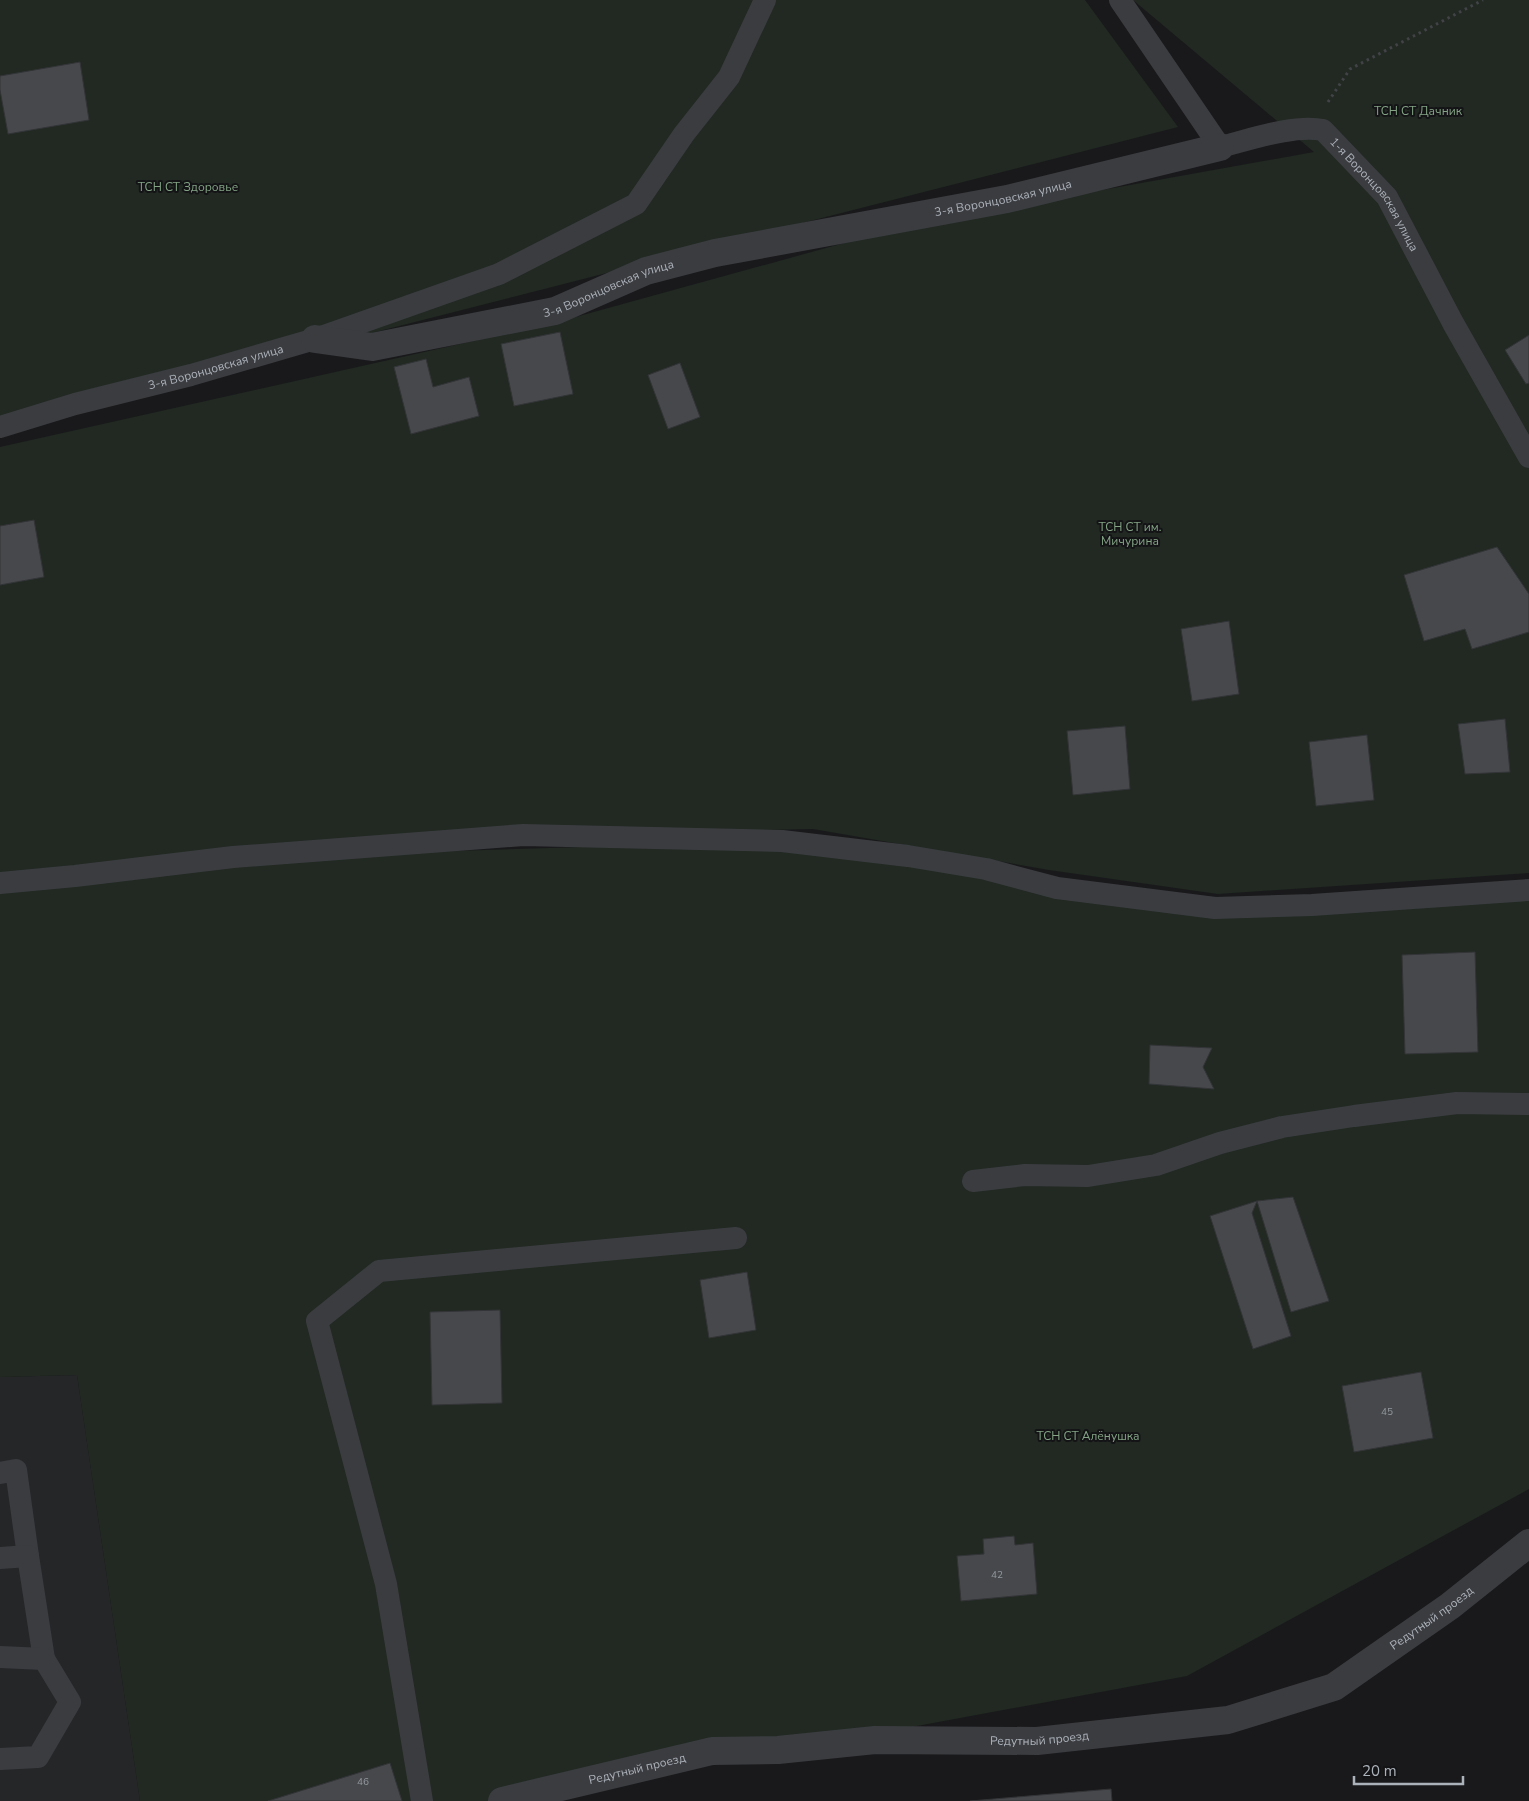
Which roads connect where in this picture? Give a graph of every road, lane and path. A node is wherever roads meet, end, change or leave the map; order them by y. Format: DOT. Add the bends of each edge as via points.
graph roads {
  1 [pos="765,0"];
  2 [pos="1120,0"];
  3 [pos="1483,0"];
  4 [pos="1312,128"];
  5 [pos="1220,147"];
  6 [pos="315,340"];
  7 [pos="0,427"];
  8 [pos="1529,457"];
  9 [pos="0,883"];
  10 [pos="1529,890"];
  11 [pos="1529,1104"];
  12 [pos="973,1181"];
  13 [pos="736,1238"];
  14 [pos="0,1473"];
  15 [pos="1529,1543"];
  16 [pos="28,1556"];
  17 [pos="0,1558"];
  18 [pos="0,1657"];
  19 [pos="44,1658"];
  20 [pos="0,1759"];
  21 [pos="422,1801"];
  22 [pos="502,1801"];
  1 -- 6 [label="lane" via="729,77 684,134 636,204 499,274"];
  2 -- 5 [label="lane"];
  3 -- 4 [label="path" via="1350,68"];
  4 -- 5 [label="lane"];
  4 -- 8 [label="lane, 1-я Воронцовская улица" via="1323,130 1387,197"];
  5 -- 6 [label="street, 3-я Воронцовская улица" via="1007,198 714,253 646,271 556,311 372,347"];
  6 -- 7 [label="lane, 3-я Воронцовская улица"];
  9 -- 10 [label="lane" via="233,857 523,835 782,841 908,856 986,869 1057,888 1215,908 1312,905"];
  11 -- 12 [label="lane" via="1457,1103 1354,1116 1282,1127 1220,1143 1156,1166 1088,1176 1025,1175"];
  13 -- 21 [label="lane" via="379,1271 317,1321 386,1584"];
  14 -- 16 [label="lane" via="16,1470"];
  15 -- 22 [label="street, Редутный проезд" via="1450,1606 1334,1687 1228,1720 1037,1741 875,1740 778,1750 712,1751"];
  16 -- 17 [label="lane"];
  16 -- 19 [label="lane"];
  18 -- 19 [label="lane"];
  19 -- 20 [label="lane" via="70,1702 38,1756"];
}
